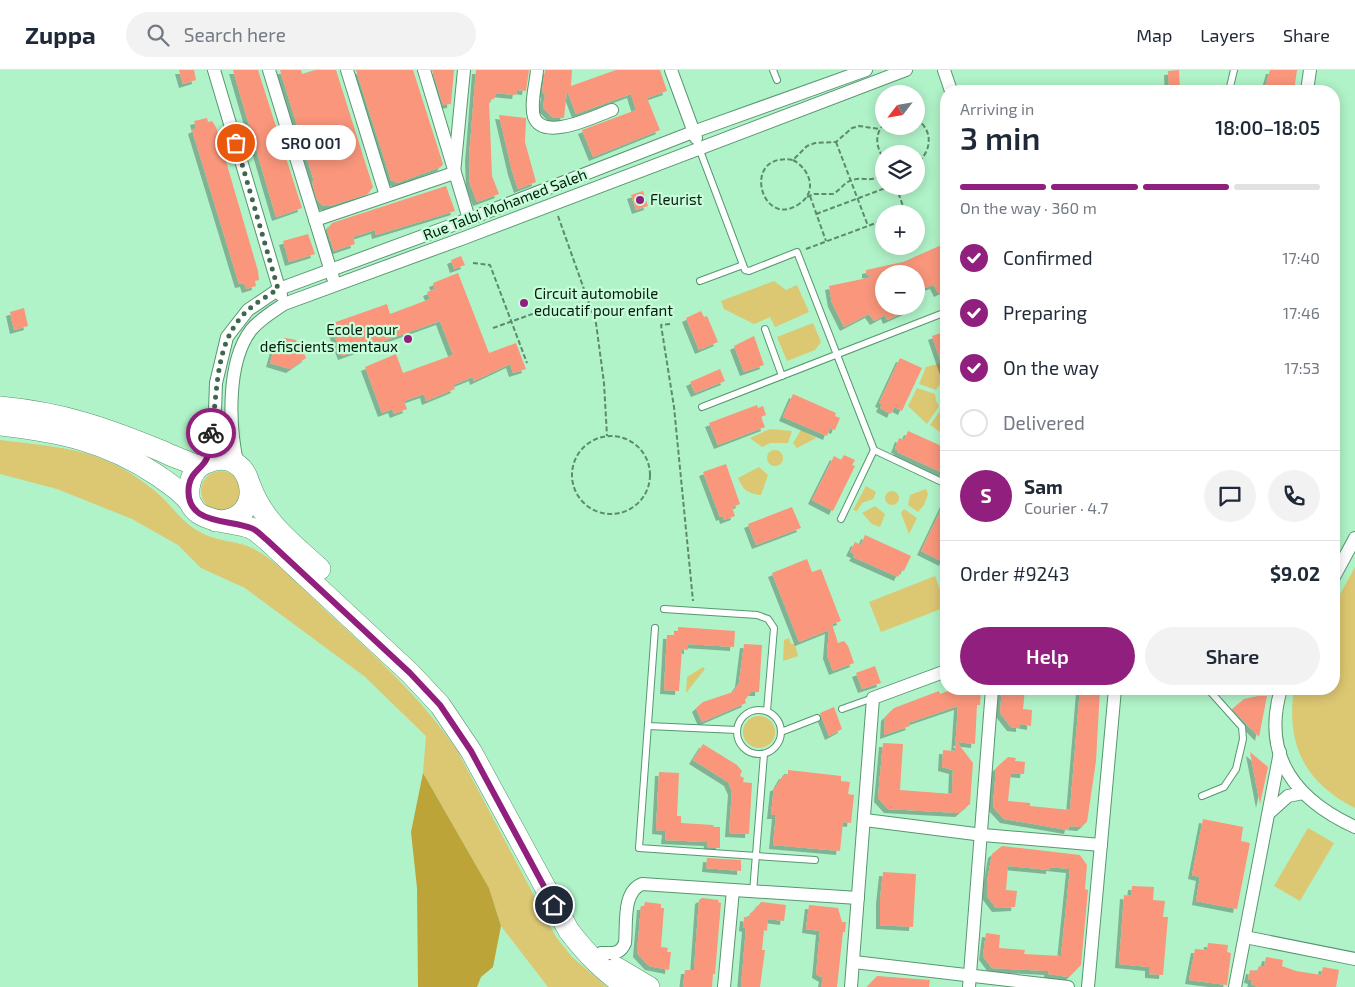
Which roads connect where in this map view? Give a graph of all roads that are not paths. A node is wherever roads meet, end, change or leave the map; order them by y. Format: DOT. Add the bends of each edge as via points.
graph roads {
  1 [pos="214,70"];
  2 [pos="269,70"];
  3 [pos="347,70"];
  4 [pos="424,70"];
  5 [pos="464,70"];
  6 [pos="537,70"];
  7 [pos="671,70"];
  8 [pos="774,70"];
  9 [pos="906,70"];
  10 [pos="944,70"];
  11 [pos="1234,70"];
  12 [pos="1310,70"];
  13 [pos="862,71"];
  14 [pos="776,80"];
  15 [pos="950,85"];
  16 [pos="1230,85"];
  17 [pos="1308,85"];
  18 [pos="612,110"];
  19 [pos="693,132"];
  20 [pos="699,147"];
  21 [pos="454,173"];
  22 [pos="386,196"];
  23 [pos="469,219"];
  24 [pos="315,220"];
  25 [pos="743,265"];
  26 [pos="330,270"];
  27 [pos="700,281"];
  28 [pos="336,284"];
  29 [pos="278,289"];
  30 [pos="284,304"];
  31 [pos="940,314"];
  32 [pos="765,330"];
  33 [pos="838,355"];
  34 [pos="782,376"];
  35 [pos="0,407"];
  36 [pos="702,407"];
  37 [pos="0,425"];
  38 [pos="874,450"];
  39 [pos="202,465"];
  40 [pos="238,466"];
  41 [pos="940,481"];
  42 [pos="250,485"];
  43 [pos="196,510"];
  44 [pos="841,519"];
  45 [pos="216,521"];
  46 [pos="1355,538"];
  47 [pos="1340,565"];
  48 [pos="664,609"];
  49 [pos="655,628"];
  50 [pos="940,673"];
  51 [pos="992,695"];
  52 [pos="1114,695"];
  53 [pos="1213,695"];
  54 [pos="1279,695"];
  55 [pos="873,698"];
  56 [pos="842,709"];
  57 [pos="766,711"];
  58 [pos="818,718"];
  59 [pos="648,726"];
  60 [pos="737,730"];
  61 [pos="781,732"];
  62 [pos="1280,752"];
  63 [pos="764,754"];
  64 [pos="1303,794"];
  65 [pos="1202,796"];
  66 [pos="1269,813"];
  67 [pos="865,820"];
  68 [pos="1355,827"];
  69 [pos="983,835"];
  70 [pos="1101,845"];
  71 [pos="756,855"];
  72 [pos="815,860"];
  73 [pos="733,890"];
  74 [pos="753,892"];
  75 [pos="858,898"];
  76 [pos="1245,937"];
  77 [pos="601,953"];
  78 [pos="1355,959"];
  79 [pos="854,962"];
  80 [pos="970,981"];
  81 [pos="627,987"];
  82 [pos="649,987"];
  83 [pos="724,987"];
  84 [pos="851,987"];
  85 [pos="1068,987"];
  86 [pos="1088,987"];
  87 [pos="1235,987"];
  1 -- 29 [label="street"];
  2 -- 24 [label="street"];
  3 -- 22 [label="street"];
  4 -- 21 [label="street"];
  5 -- 21 [label="street"];
  6 -- 18 [label="street" via="533,111 539,124 548,129"];
  7 -- 19 [label="street"];
  8 -- 14 [label="lane"];
  9 -- 20 [label="street, Rue Talbi Mohamed Saleh"];
  10 -- 15 [label="street"];
  11 -- 16 [label="lane"];
  12 -- 17 [label="street"];
  13 -- 19 [label="street, Rue Talbi Mohamed Saleh"];
  19 -- 20 [label="street"];
  19 -- 23 [label="street, Rue Talbi Mohamed Saleh"];
  20 -- 25 [label="lane"];
  20 -- 28 [label="street, Rue Talbi Mohamed Saleh"];
  21 -- 22 [label="street"];
  21 -- 23 [label="street"];
  22 -- 24 [label="street"];
  23 -- 26 [label="street, Rue Talbi Mohamed Saleh"];
  24 -- 26 [label="street"];
  25 -- 27 [label="lane"];
  25 -- 33 [label="lane" via="749,271 797,252"];
  26 -- 28 [label="street"];
  26 -- 29 [label="street, Rue Talbi Mohamed Saleh"];
  28 -- 30 [label="street, Rue Talbi Mohamed Saleh"];
  29 -- 30 [label="street"];
  29 -- 39 [label="street, Rue Talbi Mohamed Saleh" via="248,310 227,337"];
  30 -- 40 [label="street, Rue Talbi Mohamed Saleh" via="258,322 241,348 233,387 232,428"];
  31 -- 33 [label="lane"];
  32 -- 34 [label="lane"];
  33 -- 34 [label="lane"];
  33 -- 38 [label="lane"];
  34 -- 36 [label="lane"];
  35 -- 39 [label="highway" via="78,419"];
  37 -- 43 [label="highway" via="64,434 120,454 176,488"];
  38 -- 41 [label="lane"];
  38 -- 44 [label="lane"];
  39 -- 40 [label="highway" via="222,459"];
  39 -- 43 [label="highway" via="194,473 189,488"];
  40 -- 42 [label="highway"];
  42 -- 45 [label="highway" via="250,498 244,510 235,518"];
  42 -- 77 [label="highway" via="266,517 420,666 473,728 568,906"];
  43 -- 45 [label="highway"];
  45 -- 81 [label="highway" via="252,528 267,540 440,705 471,751 569,931 605,973"];
  46 -- 47 [label="street"];
  48 -- 57 [label="lane" via="757,614 768,619 774,628"];
  49 -- 59 [label="lane"];
  50 -- 55 [label="street"];
  51 -- 69 [label="street"];
  52 -- 70 [label="street"];
  53 -- 65 [label="lane" via="1242,727 1243,739 1236,769 1224,787"];
  54 -- 62 [label="street" via="1277,729"];
  55 -- 56 [label="lane"];
  55 -- 67 [label="street"];
  57 -- 60 [label="lane" via="747,713"];
  57 -- 61 [label="lane" via="777,720"];
  58 -- 61 [label="lane"];
  59 -- 60 [label="lane"];
  59 -- 71 [label="lane" via="639,848"];
  60 -- 63 [label="lane" via="744,749"];
  61 -- 63 [label="lane" via="776,746"];
  62 -- 64 [label="street" via="1291,779"];
  62 -- 66 [label="street"];
  63 -- 71 [label="lane"];
  64 -- 66 [label="street" via="1288,796"];
  64 -- 68 [label="street" via="1327,813"];
  66 -- 76 [label="street"];
  67 -- 69 [label="street"];
  67 -- 75 [label="street"];
  69 -- 70 [label="street"];
  69 -- 80 [label="street"];
  70 -- 86 [label="street"];
  71 -- 72 [label="lane"];
  71 -- 74 [label="lane"];
  73 -- 74 [label="street"];
  73 -- 77 [label="street" via="642,884 633,887 629,894 623,950"];
  73 -- 83 [label="street"];
  74 -- 75 [label="street"];
  75 -- 79 [label="street"];
  76 -- 78 [label="street"];
  76 -- 87 [label="street"];
  77 -- 82 [label="highway" via="619,970"];
  79 -- 80 [label="street"];
  79 -- 84 [label="street"];
  80 -- 85 [label="street"];
}
